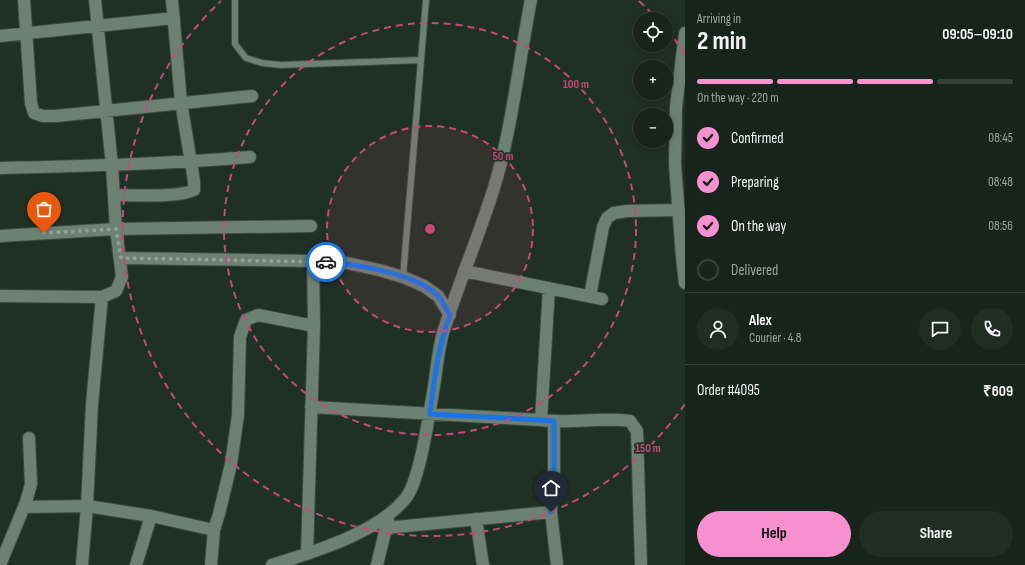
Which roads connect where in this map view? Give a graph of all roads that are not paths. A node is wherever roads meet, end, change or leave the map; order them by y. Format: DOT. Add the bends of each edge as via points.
graph roads {
  1 [pos="24,0"];
  2 [pos="95,0"];
  3 [pos="172,0"];
  4 [pos="235,0"];
  5 [pos="426,0"];
  6 [pos="531,0"];
  7 [pos="174,18"];
  8 [pos="98,26"];
  9 [pos="685,33"];
  10 [pos="27,34"];
  11 [pos="0,36"];
  12 [pos="421,60"];
  13 [pos="252,96"];
  14 [pos="182,102"];
  15 [pos="107,110"];
  16 [pos="250,157"];
  17 [pos="190,162"];
  18 [pos="112,166"];
  19 [pos="0,168"];
  20 [pos="114,195"];
  21 [pos="679,210"];
  22 [pos="312,226"];
  23 [pos="116,229"];
  24 [pos="0,236"];
  25 [pos="121,258"];
  26 [pos="313,261"];
  27 [pos="464,270"];
  28 [pos="403,277"];
  29 [pos="685,283"];
  30 [pos="549,288"];
  31 [pos="0,296"];
  32 [pos="102,297"];
  33 [pos="450,315"];
  34 [pos="314,326"];
  35 [pos="312,407"];
  36 [pos="430,414"];
  37 [pos="541,420"];
  38 [pos="554,421"];
  39 [pos="29,438"];
  40 [pos="87,506"];
  41 [pos="24,507"];
  42 [pos="551,512"];
  43 [pos="390,514"];
  44 [pos="151,516"];
  45 [pos="476,518"];
  46 [pos="385,528"];
  47 [pos="214,530"];
  48 [pos="307,554"];
  49 [pos="0,565"];
  50 [pos="82,565"];
  51 [pos="136,565"];
  52 [pos="211,565"];
  53 [pos="272,565"];
  54 [pos="377,565"];
  55 [pos="483,565"];
  56 [pos="557,565"];
  57 [pos="641,565"];
  1 -- 10 [label="street"];
  2 -- 8 [label="street"];
  3 -- 7 [label="street"];
  4 -- 12 [label="lane" via="235,44 246,58 281,65"];
  5 -- 12 [label="lane"];
  6 -- 27 [label="street" via="516,89 496,179"];
  7 -- 8 [label="street"];
  7 -- 14 [label="street"];
  8 -- 10 [label="street"];
  8 -- 15 [label="street"];
  9 -- 21 [label="street" via="676,107 675,164"];
  10 -- 11 [label="street"];
  10 -- 15 [label="street" via="31,103 34,113 56,116"];
  12 -- 28 [label="lane"];
  13 -- 14 [label="street"];
  14 -- 15 [label="street"];
  14 -- 17 [label="street"];
  15 -- 18 [label="street"];
  16 -- 17 [label="street"];
  17 -- 18 [label="street"];
  17 -- 20 [label="street" via="194,190 188,193"];
  18 -- 19 [label="street"];
  18 -- 20 [label="street"];
  20 -- 23 [label="street"];
  21 -- 29 [label="street"];
  21 -- 30 [label="street" via="627,211 614,213 608,218 603,227 596,297"];
  22 -- 23 [label="street"];
  23 -- 24 [label="street"];
  23 -- 25 [label="street"];
  25 -- 26 [label="street"];
  25 -- 32 [label="street" via="122,277 116,291"];
  26 -- 28 [label="street" via="348,263"];
  26 -- 34 [label="street"];
  27 -- 30 [label="street"];
  27 -- 33 [label="street"];
  28 -- 33 [label="street" via="424,286 438,296"];
  30 -- 37 [label="street"];
  31 -- 32 [label="street"];
  32 -- 40 [label="street" via="92,404"];
  33 -- 36 [label="street" via="443,333"];
  34 -- 35 [label="street"];
  34 -- 47 [label="street" via="258,316 246,320 240,337 238,415 231,464"];
  35 -- 36 [label="street"];
  35 -- 48 [label="street"];
  36 -- 37 [label="street"];
  36 -- 43 [label="street" via="416,475 406,498"];
  37 -- 38 [label="street"];
  38 -- 42 [label="street"];
  38 -- 57 [label="street" via="616,419 630,421 637,431"];
  39 -- 41 [label="street" via="31,484"];
  40 -- 41 [label="street"];
  40 -- 44 [label="street"];
  40 -- 50 [label="street"];
  41 -- 49 [label="street"];
  42 -- 45 [label="street"];
  42 -- 56 [label="street"];
  43 -- 46 [label="street"];
  43 -- 48 [label="street" via="354,535"];
  44 -- 47 [label="street"];
  44 -- 51 [label="street"];
  45 -- 46 [label="street"];
  45 -- 55 [label="street"];
  46 -- 54 [label="street"];
  47 -- 52 [label="street"];
  48 -- 53 [label="street"];
}
